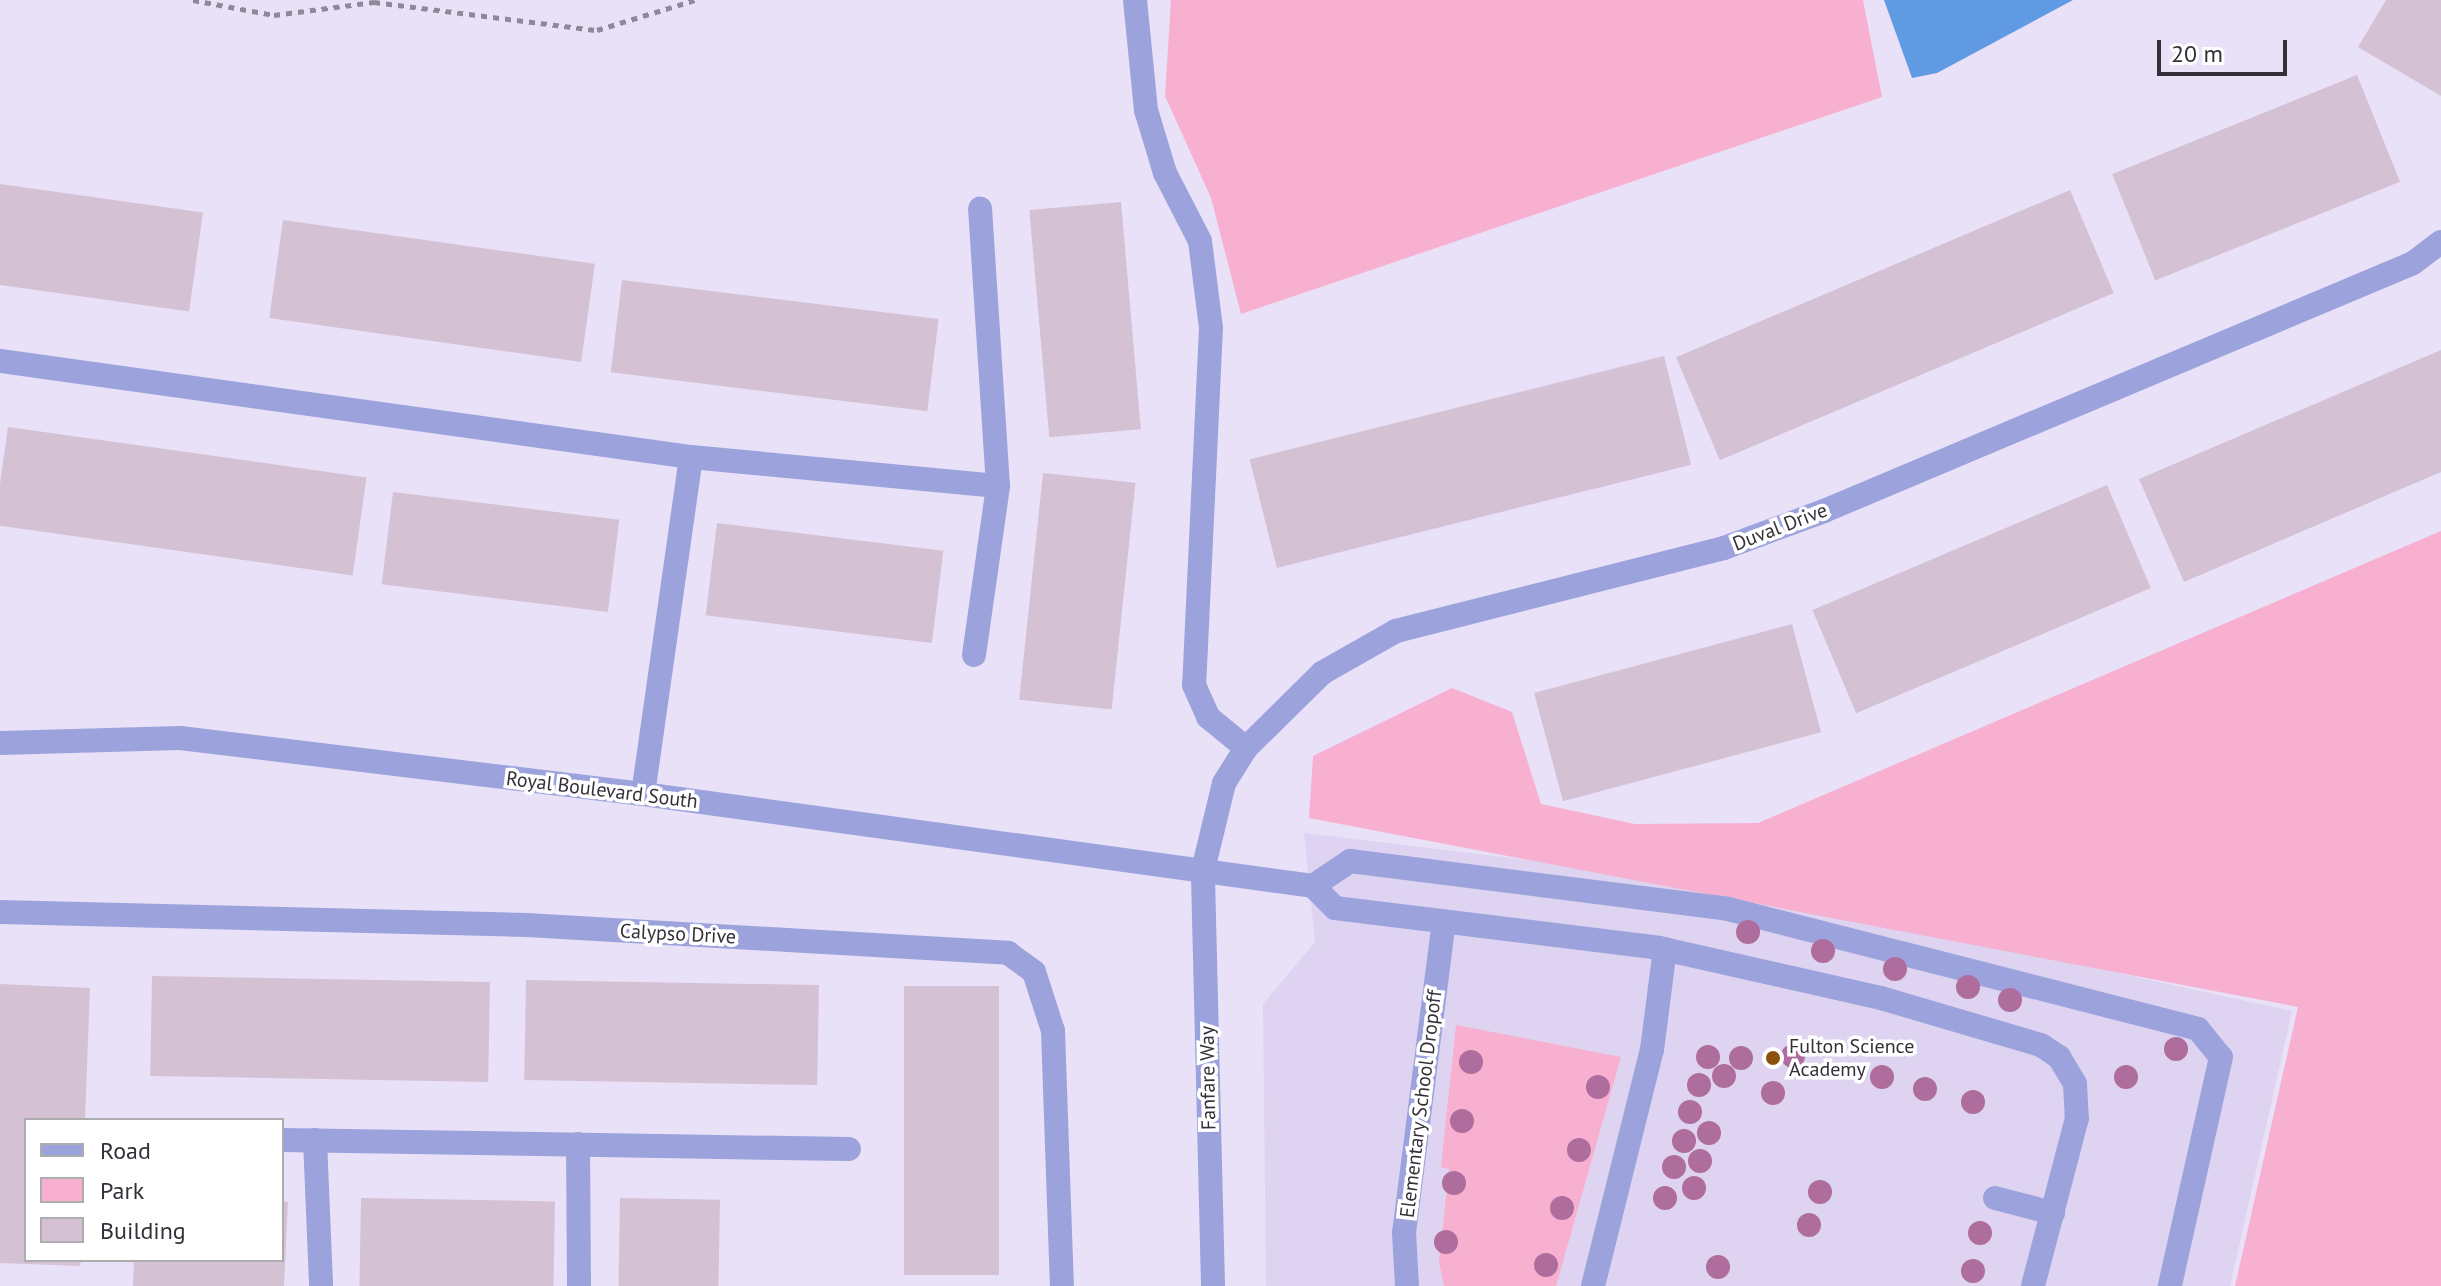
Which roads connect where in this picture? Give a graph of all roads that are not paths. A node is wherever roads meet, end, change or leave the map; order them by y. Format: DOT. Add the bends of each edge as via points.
graph roads {
  1 [pos="1135,0"];
  2 [pos="980,209"];
  3 [pos="2441,242"];
  4 [pos="0,361"];
  5 [pos="691,457"];
  6 [pos="998,486"];
  7 [pos="974,655"];
  8 [pos="0,743"];
  9 [pos="1246,748"];
  10 [pos="643,794"];
  11 [pos="1203,870"];
  12 [pos="1313,886"];
  13 [pos="0,912"];
  14 [pos="1444,922"];
  15 [pos="1665,949"];
  16 [pos="284,1140"];
  17 [pos="315,1140"];
  18 [pos="578,1144"];
  19 [pos="849,1149"];
  20 [pos="1995,1198"];
  21 [pos="2053,1213"];
  22 [pos="321,1286"];
  23 [pos="579,1286"];
  24 [pos="1062,1286"];
  25 [pos="1213,1286"];
  26 [pos="1407,1286"];
  27 [pos="1593,1286"];
  28 [pos="2033,1286"];
  29 [pos="2170,1286"];
  1 -- 9 [label="street" via="1146,110 1165,173 1200,241 1211,328 1194,685 1208,717"];
  2 -- 6 [label="street"];
  3 -- 9 [label="street, Duval Drive" via="2413,263 1724,548 1396,631 1322,673"];
  4 -- 5 [label="street"];
  5 -- 6 [label="street"];
  5 -- 10 [label="street"];
  6 -- 7 [label="street"];
  8 -- 10 [label="street, Royal Boulevard South" via="180,738"];
  9 -- 11 [label="street, Duval Drive" via="1224,783"];
  10 -- 11 [label="street, Royal Boulevard South"];
  11 -- 12 [label="street, Royal Boulevard South"];
  11 -- 25 [label="street, Fanfare Way"];
  12 -- 14 [label="street" via="1335,908"];
  12 -- 29 [label="street" via="1350,861 1728,909 2198,1029 2221,1057"];
  13 -- 24 [label="street, Calypso Drive" via="527,925 1008,953 1034,972 1053,1031"];
  14 -- 15 [label="street"];
  14 -- 26 [label="street, Elementary School Dropoff" via="1404,1233"];
  15 -- 21 [label="street" via="1910,1006 2059,1057 2075,1084 2077,1118"];
  15 -- 27 [label="street" via="1652,1050"];
  16 -- 17 [label="street"];
  17 -- 18 [label="street"];
  17 -- 22 [label="street"];
  18 -- 19 [label="street"];
  18 -- 23 [label="street"];
  20 -- 21 [label="street"];
  21 -- 28 [label="street"];
}
